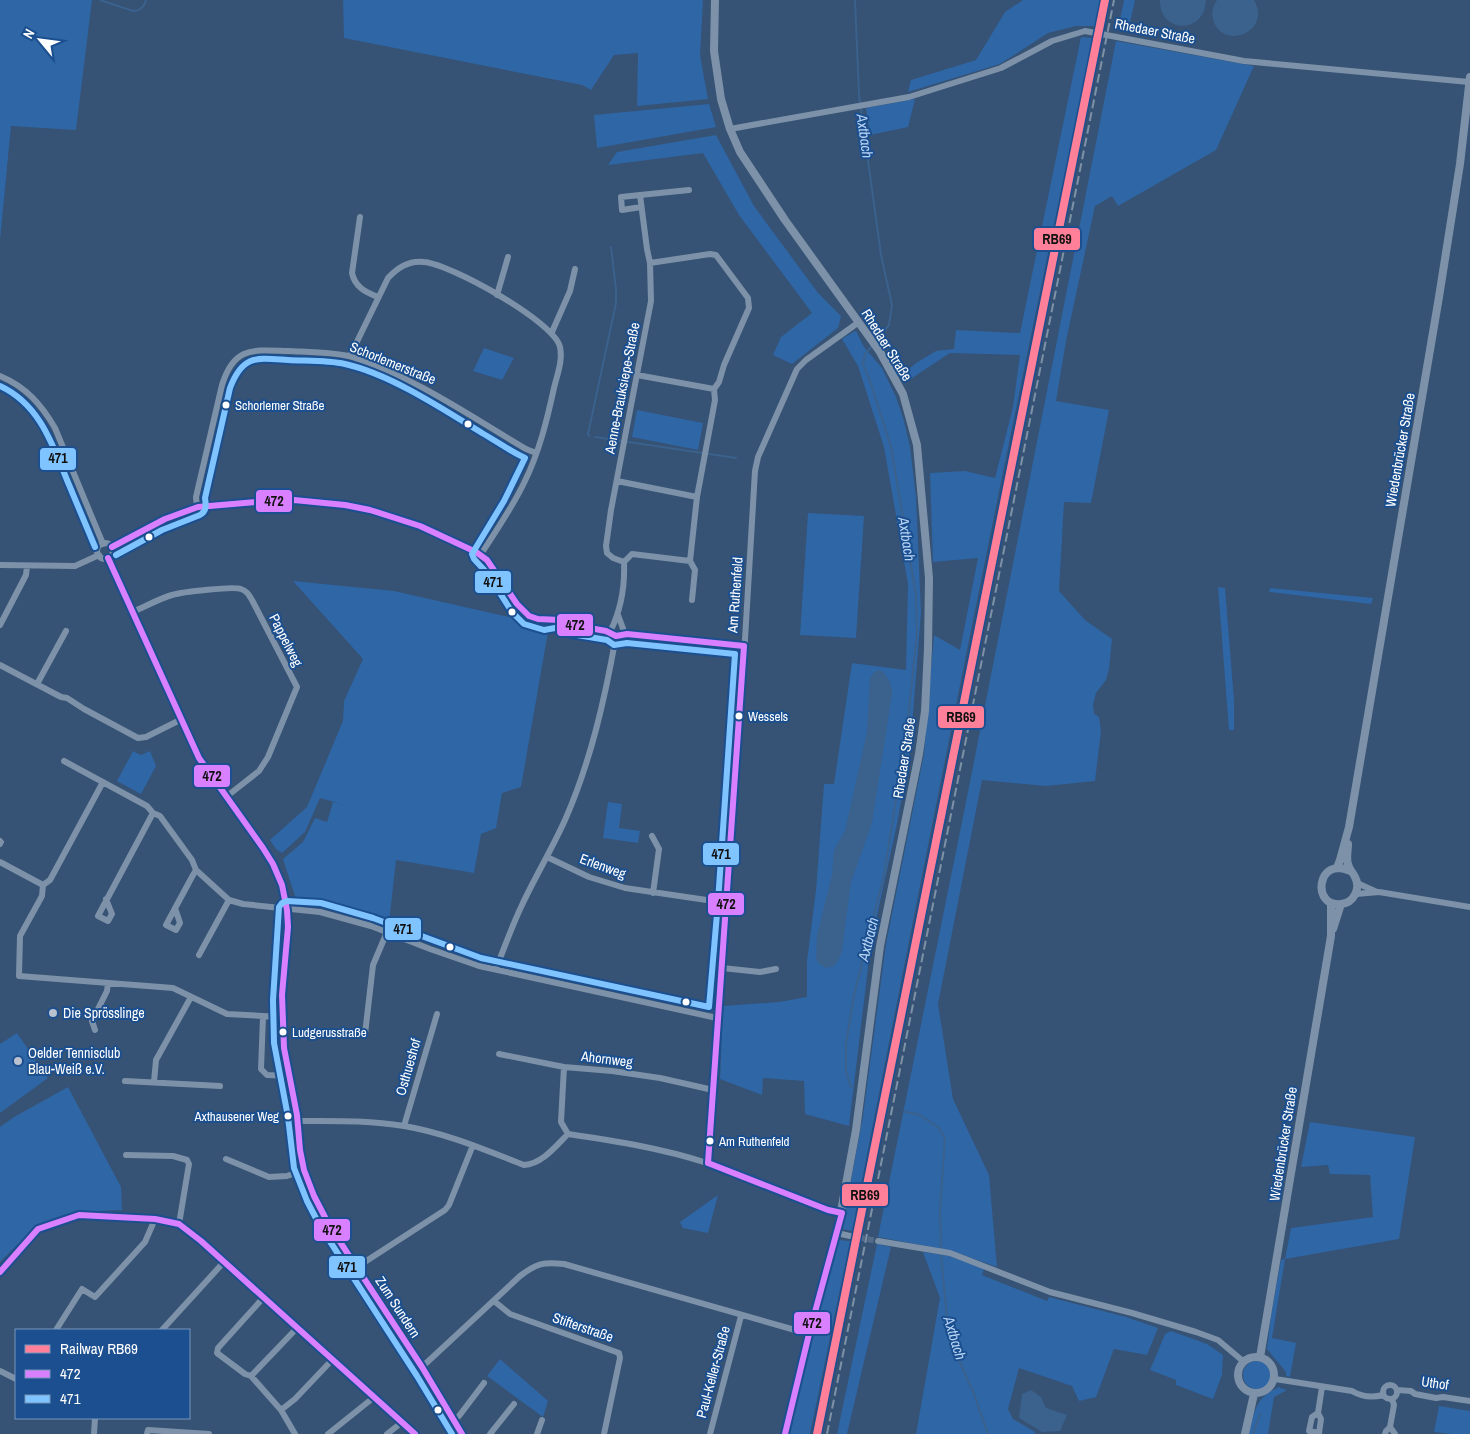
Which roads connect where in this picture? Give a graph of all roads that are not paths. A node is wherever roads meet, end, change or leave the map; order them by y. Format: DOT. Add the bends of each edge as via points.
graph roads {
  1 [pos="715,0"];
  2 [pos="1470,76"];
  3 [pos="1469,82"];
  4 [pos="730,128"];
  5 [pos="688,190"];
  6 [pos="640,195"];
  7 [pos="641,207"];
  8 [pos="360,217"];
  9 [pos="508,258"];
  10 [pos="650,263"];
  11 [pos="575,269"];
  12 [pos="497,295"];
  13 [pos="378,297"];
  14 [pos="859,322"];
  15 [pos="552,332"];
  16 [pos="350,356"];
  17 [pos="637,375"];
  18 [pos="0,376"];
  19 [pos="714,390"];
  20 [pos="536,453"];
  21 [pos="617,481"];
  22 [pos="697,497"];
  23 [pos="197,507"];
  24 [pos="103,544"];
  25 [pos="112,547"];
  26 [pos="481,554"];
  27 [pos="99,556"];
  28 [pos="108,558"];
  29 [pos="690,561"];
  30 [pos="624,562"];
  31 [pos="0,565"];
  32 [pos="27,566"];
  33 [pos="692,600"];
  34 [pos="132,612"];
  35 [pos="618,615"];
  36 [pos="0,625"];
  37 [pos="66,631"];
  38 [pos="610,632"];
  39 [pos="625,634"];
  40 [pos="616,636"];
  41 [pos="744,646"];
  42 [pos="0,665"];
  43 [pos="36,684"];
  44 [pos="180,720"];
  45 [pos="64,761"];
  46 [pos="103,782"];
  47 [pos="226,797"];
  48 [pos="153,813"];
  49 [pos="1348,827"];
  50 [pos="652,836"];
  51 [pos="547,857"];
  52 [pos="0,862"];
  53 [pos="1337,868"];
  54 [pos="196,870"];
  55 [pos="1350,871"];
  56 [pos="1358,883"];
  57 [pos="43,885"];
  58 [pos="1378,892"];
  59 [pos="653,893"];
  60 [pos="1356,894"];
  61 [pos="106,899"];
  62 [pos="228,900"];
  63 [pos="1331,902"];
  64 [pos="727,903"];
  65 [pos="1341,904"];
  66 [pos="1470,907"];
  67 [pos="175,908"];
  68 [pos="287,910"];
  69 [pos="387,932"];
  70 [pos="1331,936"];
  71 [pos="199,955"];
  72 [pos="722,968"];
  73 [pos="496,969"];
  74 [pos="776,969"];
  75 [pos="108,983"];
  76 [pos="191,998"];
  77 [pos="437,1014"];
  78 [pos="263,1017"];
  79 [pos="282,1017"];
  80 [pos="717,1018"];
  81 [pos="95,1030"];
  82 [pos="365,1034"];
  83 [pos="498,1054"];
  84 [pos="564,1067"];
  85 [pos="290,1076"];
  86 [pos="125,1081"];
  87 [pos="154,1082"];
  88 [pos="220,1086"];
  89 [pos="713,1090"];
  90 [pos="298,1120"];
  91 [pos="404,1126"];
  92 [pos="568,1134"];
  93 [pos="473,1145"];
  94 [pos="126,1155"];
  95 [pos="226,1159"];
  96 [pos="708,1163"];
  97 [pos="304,1170"];
  98 [pos="842,1212"];
  99 [pos="155,1218"];
  100 [pos="179,1224"];
  101 [pos="837,1233"];
  102 [pos="850,1236"];
  103 [pos="878,1241"];
  104 [pos="223,1263"];
  105 [pos="357,1267"];
  106 [pos="0,1272"];
  107 [pos="264,1297"];
  108 [pos="494,1301"];
  109 [pos="741,1316"];
  110 [pos="297,1328"];
  111 [pos="57,1329"];
  112 [pos="163,1329"];
  113 [pos="808,1334"];
  114 [pos="1260,1357"];
  115 [pos="332,1360"];
  116 [pos="1244,1362"];
  117 [pos="422,1367"];
  118 [pos="0,1372"];
  119 [pos="251,1376"];
  120 [pos="15,1379"];
  121 [pos="1275,1379"];
  122 [pos="484,1383"];
  123 [pos="1322,1387"];
  124 [pos="1397,1390"];
  125 [pos="1254,1394"];
  126 [pos="1383,1395"];
  127 [pos="373,1398"];
  128 [pos="1392,1399"];
  129 [pos="1470,1401"];
  130 [pos="514,1404"];
  131 [pos="281,1410"];
  132 [pos="95,1419"];
  133 [pos="454,1420"];
  134 [pos="542,1420"];
  135 [pos="401,1423"];
  136 [pos="1390,1427"];
  137 [pos="1314,1433"];
  138 [pos="94,1434"];
  139 [pos="147,1434"];
  140 [pos="209,1434"];
  141 [pos="295,1434"];
  142 [pos="328,1434"];
  143 [pos="387,1434"];
  144 [pos="415,1434"];
  145 [pos="462,1434"];
  146 [pos="490,1434"];
  147 [pos="537,1434"];
  148 [pos="604,1434"];
  149 [pos="710,1434"];
  150 [pos="785,1434"];
  151 [pos="1245,1434"];
  152 [pos="1385,1434"];
  153 [pos="1394,1434"];
  1 -- 4 [label="street, Rhedaer Straße" via="714,51"];
  2 -- 3 [label="street, Wiedenbrücker Straße"];
  3 -- 4 [label="street, Rhedaer Straße" via="1244,61 1085,31 1052,41 1001,68 910,97"];
  3 -- 49 [label="street, Wiedenbrücker Straße" via="1439,297"];
  4 -- 14 [label="street, Rhedaer Straße" via="760,185"];
  5 -- 6 [label="street"];
  6 -- 7 [label="street, Aenne-Brauksiepe-Straße"];
  6 -- 7 [label="street" via="621,197 621,203 622,210"];
  7 -- 10 [label="street, Aenne-Brauksiepe-Straße"];
  8 -- 13 [label="street" via="352,273 358,286"];
  9 -- 12 [label="street"];
  10 -- 17 [label="street, Aenne-Brauksiepe-Straße" via="651,301"];
  10 -- 19 [label="street" via="716,255 748,298 749,308"];
  11 -- 15 [label="street" via="570,291"];
  12 -- 13 [label="street" via="447,268 424,262 396,269"];
  12 -- 15 [label="street"];
  13 -- 16 [label="street"];
  14 -- 41 [label="street, Am Ruthenfeld" via="797,369 758,457"];
  14 -- 98 [label="street, Rhedaer Straße" via="903,394 918,444 929,578 928,648 919,754 880,946"];
  15 -- 20 [label="street" via="559,344 561,359"];
  16 -- 20 [label="street, Schorlemerstraße" via="424,388"];
  16 -- 23 [label="street, Schorlemerstraße" via="258,350 234,361 227,368 222,385 196,497"];
  17 -- 19 [label="street"];
  17 -- 21 [label="street, Aenne-Brauksiepe-Straße"];
  18 -- 24 [label="street" via="34,397 46,412"];
  19 -- 22 [label="street" via="715,400"];
  20 -- 26 [label="street" via="512,506"];
  21 -- 22 [label="street"];
  21 -- 30 [label="street, Aenne-Brauksiepe-Straße" via="606,546 613,558"];
  22 -- 29 [label="street"];
  23 -- 25 [label="street" via="158,522"];
  23 -- 26 [label="street" via="278,500 331,502 392,515"];
  24 -- 25 [label="street"];
  24 -- 27 [label="street" via="99,546"];
  25 -- 28 [label="street" via="112,556"];
  26 -- 38 [label="street" via="528,616"];
  27 -- 28 [label="street"];
  27 -- 32 [label="street" via="75,566"];
  28 -- 34 [label="street, Zum Sundern"];
  29 -- 30 [label="street" via="632,554"];
  29 -- 33 [label="street" via="695,570"];
  30 -- 35 [label="street"];
  31 -- 32 [label="street"];
  32 -- 36 [label="street" via="26,575"];
  34 -- 44 [label="street, Zum Sundern"];
  34 -- 47 [label="street, Pappelweg" via="172,595 241,589 248,593 297,687 268,758 259,771"];
  35 -- 38 [label="street"];
  35 -- 39 [label="street"];
  37 -- 43 [label="street"];
  38 -- 40 [label="street"];
  39 -- 40 [label="street"];
  39 -- 41 [label="street"];
  40 -- 51 [label="street" via="605,698 593,740 565,819"];
  41 -- 64 [label="street, Am Ruthenfeld"];
  42 -- 43 [label="street"];
  43 -- 44 [label="street" via="138,738"];
  44 -- 47 [label="street, Zum Sundern" via="199,758"];
  45 -- 46 [label="street"];
  46 -- 48 [label="street" via="147,806"];
  46 -- 57 [label="street" via="50,880"];
  47 -- 68 [label="street, Zum Sundern" via="273,864"];
  48 -- 54 [label="street" via="160,816"];
  48 -- 61 [label="street"];
  49 -- 53 [label="street"];
  49 -- 55 [label="street" via="1347,862"];
  50 -- 59 [label="street" via="659,849"];
  51 -- 59 [label="street, Erlenweg" via="605,883"];
  51 -- 73 [label="street"];
  52 -- 57 [label="street"];
  53 -- 55 [label="street"];
  53 -- 63 [label="street" via="1327,872 1321,882 1323,894"];
  54 -- 62 [label="street"];
  54 -- 67 [label="street"];
  55 -- 56 [label="street"];
  56 -- 58 [label="street"];
  56 -- 60 [label="street"];
  57 -- 75 [label="street" via="42,896 20,936 19,976"];
  58 -- 60 [label="street"];
  58 -- 66 [label="street"];
  59 -- 64 [label="street, Erlenweg"];
  60 -- 65 [label="street"];
  62 -- 68 [label="street"];
  62 -- 71 [label="street"];
  63 -- 65 [label="street"];
  63 -- 70 [label="street"];
  64 -- 72 [label="street, Am Ruthenfeld"];
  65 -- 70 [label="street"];
  68 -- 69 [label="street" via="320,912"];
  68 -- 79 [label="street, Zum Sundern"];
  69 -- 73 [label="street" via="479,966"];
  69 -- 82 [label="street" via="373,965"];
  70 -- 114 [label="street, Wiedenbrücker Straße"];
  72 -- 74 [label="street" via="760,972"];
  72 -- 80 [label="street, Am Ruthenfeld"];
  73 -- 80 [label="street"];
  75 -- 76 [label="street" via="173,988"];
  75 -- 81 [label="street" via="92,1021"];
  76 -- 78 [label="street" via="227,1014"];
  76 -- 87 [label="street" via="156,1060"];
  77 -- 91 [label="street, Osthueshof"];
  78 -- 79 [label="street"];
  78 -- 85 [label="street" via="261,1069 267,1075"];
  79 -- 85 [label="street, Zum Sundern"];
  80 -- 89 [label="street, Am Ruthenfeld"];
  83 -- 84 [label="street, Ahornweg"];
  84 -- 89 [label="street, Ahornweg" via="650,1077"];
  84 -- 92 [label="street" via="561,1122"];
  85 -- 90 [label="street, Zum Sundern"];
  86 -- 87 [label="street"];
  87 -- 88 [label="street"];
  89 -- 96 [label="street, Am Ruthenfeld"];
  90 -- 91 [label="street"];
  90 -- 97 [label="street, Zum Sundern"];
  91 -- 93 [label="street"];
  92 -- 93 [label="street" via="532,1165 524,1165"];
  92 -- 96 [label="street" via="634,1144"];
  93 -- 105 [label="street" via="445,1210"];
  94 -- 100 [label="street" via="173,1156 187,1160"];
  95 -- 97 [label="street" via="269,1177 287,1176"];
  96 -- 98 [label="street" via="828,1210"];
  97 -- 105 [label="street, Zum Sundern" via="329,1225"];
  98 -- 101 [label="street, Rhedaer Straße"];
  99 -- 100 [label="street"];
  99 -- 106 [label="street" via="79,1215 38,1229"];
  99 -- 111 [label="street" via="146,1242 96,1297 82,1289"];
  100 -- 104 [label="street"];
  101 -- 102 [label="street"];
  101 -- 113 [label="street, Rhedaer Straße"];
  103 -- 116 [label="street" via="950,1253 1050,1292 1196,1332 1218,1340"];
  104 -- 107 [label="street"];
  104 -- 112 [label="street"];
  105 -- 117 [label="street, Zum Sundern"];
  107 -- 110 [label="street"];
  107 -- 119 [label="street" via="217,1351 218,1355"];
  108 -- 109 [label="street" via="530,1268 550,1263 564,1264"];
  108 -- 117 [label="street"];
  108 -- 148 [label="street, Stifterstraße" via="510,1314 619,1354"];
  109 -- 113 [label="street"];
  109 -- 149 [label="street, Paul-Keller-Straße"];
  110 -- 115 [label="street"];
  110 -- 119 [label="street"];
  113 -- 150 [label="street, Rhedaer Straße"];
  114 -- 116 [label="street"];
  114 -- 121 [label="street" via="1272,1365"];
  115 -- 127 [label="street"];
  115 -- 131 [label="street"];
  116 -- 125 [label="street" via="1239,1368 1239,1382"];
  117 -- 133 [label="street, Zum Sundern"];
  118 -- 120 [label="street"];
  119 -- 131 [label="street"];
  121 -- 123 [label="street"];
  121 -- 125 [label="street" via="1266,1391"];
  122 -- 133 [label="street"];
  123 -- 126 [label="street" via="1373,1398"];
  123 -- 137 [label="street" via="1318,1413 1312,1418 1310,1431"];
  124 -- 126 [label="street" via="1389,1385"];
  124 -- 128 [label="street"];
  124 -- 129 [label="street, Uthof"];
  125 -- 151 [label="street"];
  126 -- 128 [label="street"];
  127 -- 135 [label="street"];
  127 -- 142 [label="street"];
  128 -- 136 [label="street"];
  130 -- 146 [label="street"];
  131 -- 141 [label="street"];
  132 -- 138 [label="street"];
  133 -- 145 [label="street, Zum Sundern"];
  134 -- 147 [label="street"];
  135 -- 143 [label="street"];
  135 -- 144 [label="street"];
  136 -- 152 [label="street"];
  136 -- 153 [label="street"];
  139 -- 140 [label="street" via="148,1430"];
}
